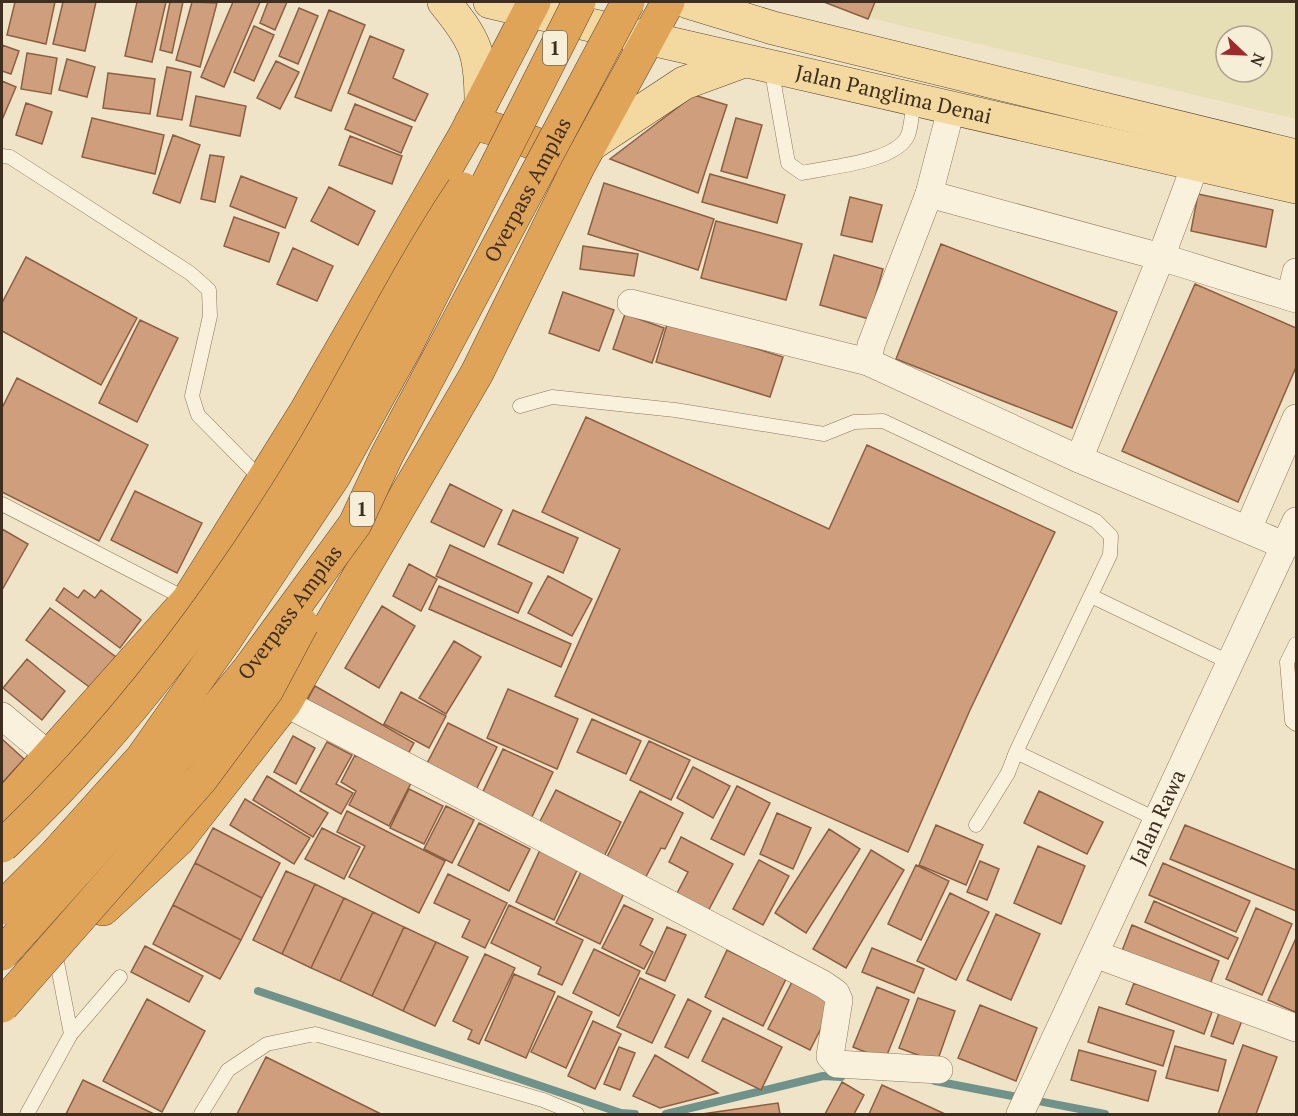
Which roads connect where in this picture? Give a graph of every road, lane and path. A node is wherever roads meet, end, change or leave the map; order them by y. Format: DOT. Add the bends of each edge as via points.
graph roads {
  1 [pos="444,2"];
  2 [pos="489,2"];
  3 [pos="579,2"];
  4 [pos="628,2"];
  5 [pos="668,2"];
  6 [pos="688,2"];
  7 [pos="751,2"];
  8 [pos="532,6"];
  9 [pos="773,28"];
  10 [pos="649,37"];
  11 [pos="758,64"];
  12 [pos="531,95"];
  13 [pos="914,98"];
  14 [pos="952,106"];
  15 [pos="476,113"];
  16 [pos="585,155"];
  17 [pos="2,156"];
  18 [pos="1296,156"];
  19 [pos="1196,163"];
  20 [pos="1296,187"];
  21 [pos="929,194"];
  22 [pos="1161,257"];
  23 [pos="1294,289"];
  24 [pos="631,303"];
  25 [pos="868,362"];
  26 [pos="520,406"];
  27 [pos="1296,418"];
  28 [pos="1079,459"];
  29 [pos="263,481"];
  30 [pos="2,504"];
  31 [pos="1296,521"];
  32 [pos="355,524"];
  33 [pos="1248,529"];
  34 [pos="1286,546"];
  35 [pos="1091,596"];
  36 [pos="188,600"];
  37 [pos="1296,644"];
  38 [pos="1231,663"];
  39 [pos="285,703"];
  40 [pos="2,716"];
  41 [pos="1296,724"];
  42 [pos="1016,752"];
  43 [pos="50,756"];
  44 [pos="2,809"];
  45 [pos="1158,820"];
  46 [pos="976,825"];
  47 [pos="2,846"];
  48 [pos="2,908"];
  49 [pos="55,952"];
  50 [pos="2,954"];
  51 [pos="1095,954"];
  52 [pos="120,977"];
  53 [pos="2,992"];
  54 [pos="2,1006"];
  55 [pos="1296,1028"];
  56 [pos="71,1034"];
  57 [pos="939,1070"];
  58 [pos="1021,1112"];
  59 [pos="27,1114"];
  60 [pos="201,1114"];
  61 [pos="577,1114"];
  1 -- 15 [label="main road" via="460,20 481,66"];
  2 -- 8 [label="main road, Jalan Panglima Denai"];
  3 -- 12 [label="highway, Overpass Amplas / 1, bridge"];
  4 -- 32 [label="highway, Overpass Amplas / 1, bridge" via="387,455"];
  5 -- 10 [label="highway"];
  6 -- 9 [label="main road, Jalan Panglima Denai"];
  7 -- 9 [label="main road"];
  8 -- 10 [label="main road, Jalan Panglima Denai"];
  8 -- 15 [label="highway"];
  9 -- 18 [label="main road, Jalan Panglima Denai"];
  10 -- 11 [label="main road, Jalan Panglima Denai"];
  10 -- 16 [label="highway"];
  11 -- 13 [label="main road, Jalan Panglima Denai"];
  11 -- 13 [label="lane" via="788,163 802,173 882,156 899,148 908,135"];
  11 -- 16 [label="main road" via="684,83"];
  12 -- 47 [label="highway, bridge" via="448,212 304,463 171,662 38,812"];
  12 -- 48 [label="highway, Overpass Amplas / 1, bridge" via="405,348 334,476 142,758"];
  13 -- 14 [label="main road, Jalan Panglima Denai"];
  14 -- 19 [label="main road, Jalan Panglima Denai"];
  14 -- 21 [label="street"];
  15 -- 16 [label="highway" via="500,130"];
  15 -- 29 [label="highway"];
  16 -- 39 [label="highway" via="477,373"];
  17 -- 29 [label="lane" via="10,157 190,273 208,290 210,316 192,396 198,415"];
  19 -- 20 [label="main road, Jalan Panglima Denai"];
  19 -- 22 [label="street"];
  21 -- 22 [label="street"];
  21 -- 25 [label="street"];
  22 -- 23 [label="street"];
  22 -- 28 [label="street"];
  24 -- 25 [label="street"];
  25 -- 28 [label="street"];
  26 -- 35 [label="lane" via="552,397 675,410 824,434 854,422 883,421 1096,521 1111,536 1110,555"];
  27 -- 33 [label="street"];
  28 -- 33 [label="street"];
  29 -- 36 [label="highway"];
  30 -- 36 [label="lane"];
  31 -- 34 [label="street, Jalan Rawa"];
  32 -- 50 [label="highway, Overpass Amplas / 1, bridge" via="249,669 158,781"];
  32 -- 54 [label="highway, bridge" via="267,690 202,778"];
  33 -- 34 [label="street"];
  34 -- 38 [label="street, Jalan Rawa"];
  35 -- 38 [label="lane"];
  35 -- 42 [label="lane"];
  36 -- 43 [label="highway"];
  37 -- 41 [label="lane" via="1287,662 1292,721"];
  38 -- 45 [label="street, Jalan Rawa"];
  39 -- 49 [label="highway" via="178,840"];
  39 -- 57 [label="street" via="823,984 839,1000 830,1056 837,1064"];
  40 -- 43 [label="street"];
  42 -- 45 [label="lane"];
  42 -- 46 [label="lane" via="1008,773"];
  43 -- 44 [label="highway"];
  45 -- 51 [label="street, Jalan Rawa"];
  49 -- 53 [label="highway"];
  49 -- 56 [label="lane"];
  51 -- 55 [label="street"];
  51 -- 58 [label="street, Jalan Rawa"];
  52 -- 56 [label="lane"];
  56 -- 59 [label="lane"];
  60 -- 61 [label="lane" via="228,1071 267,1044 315,1034 543,1100"];
}
